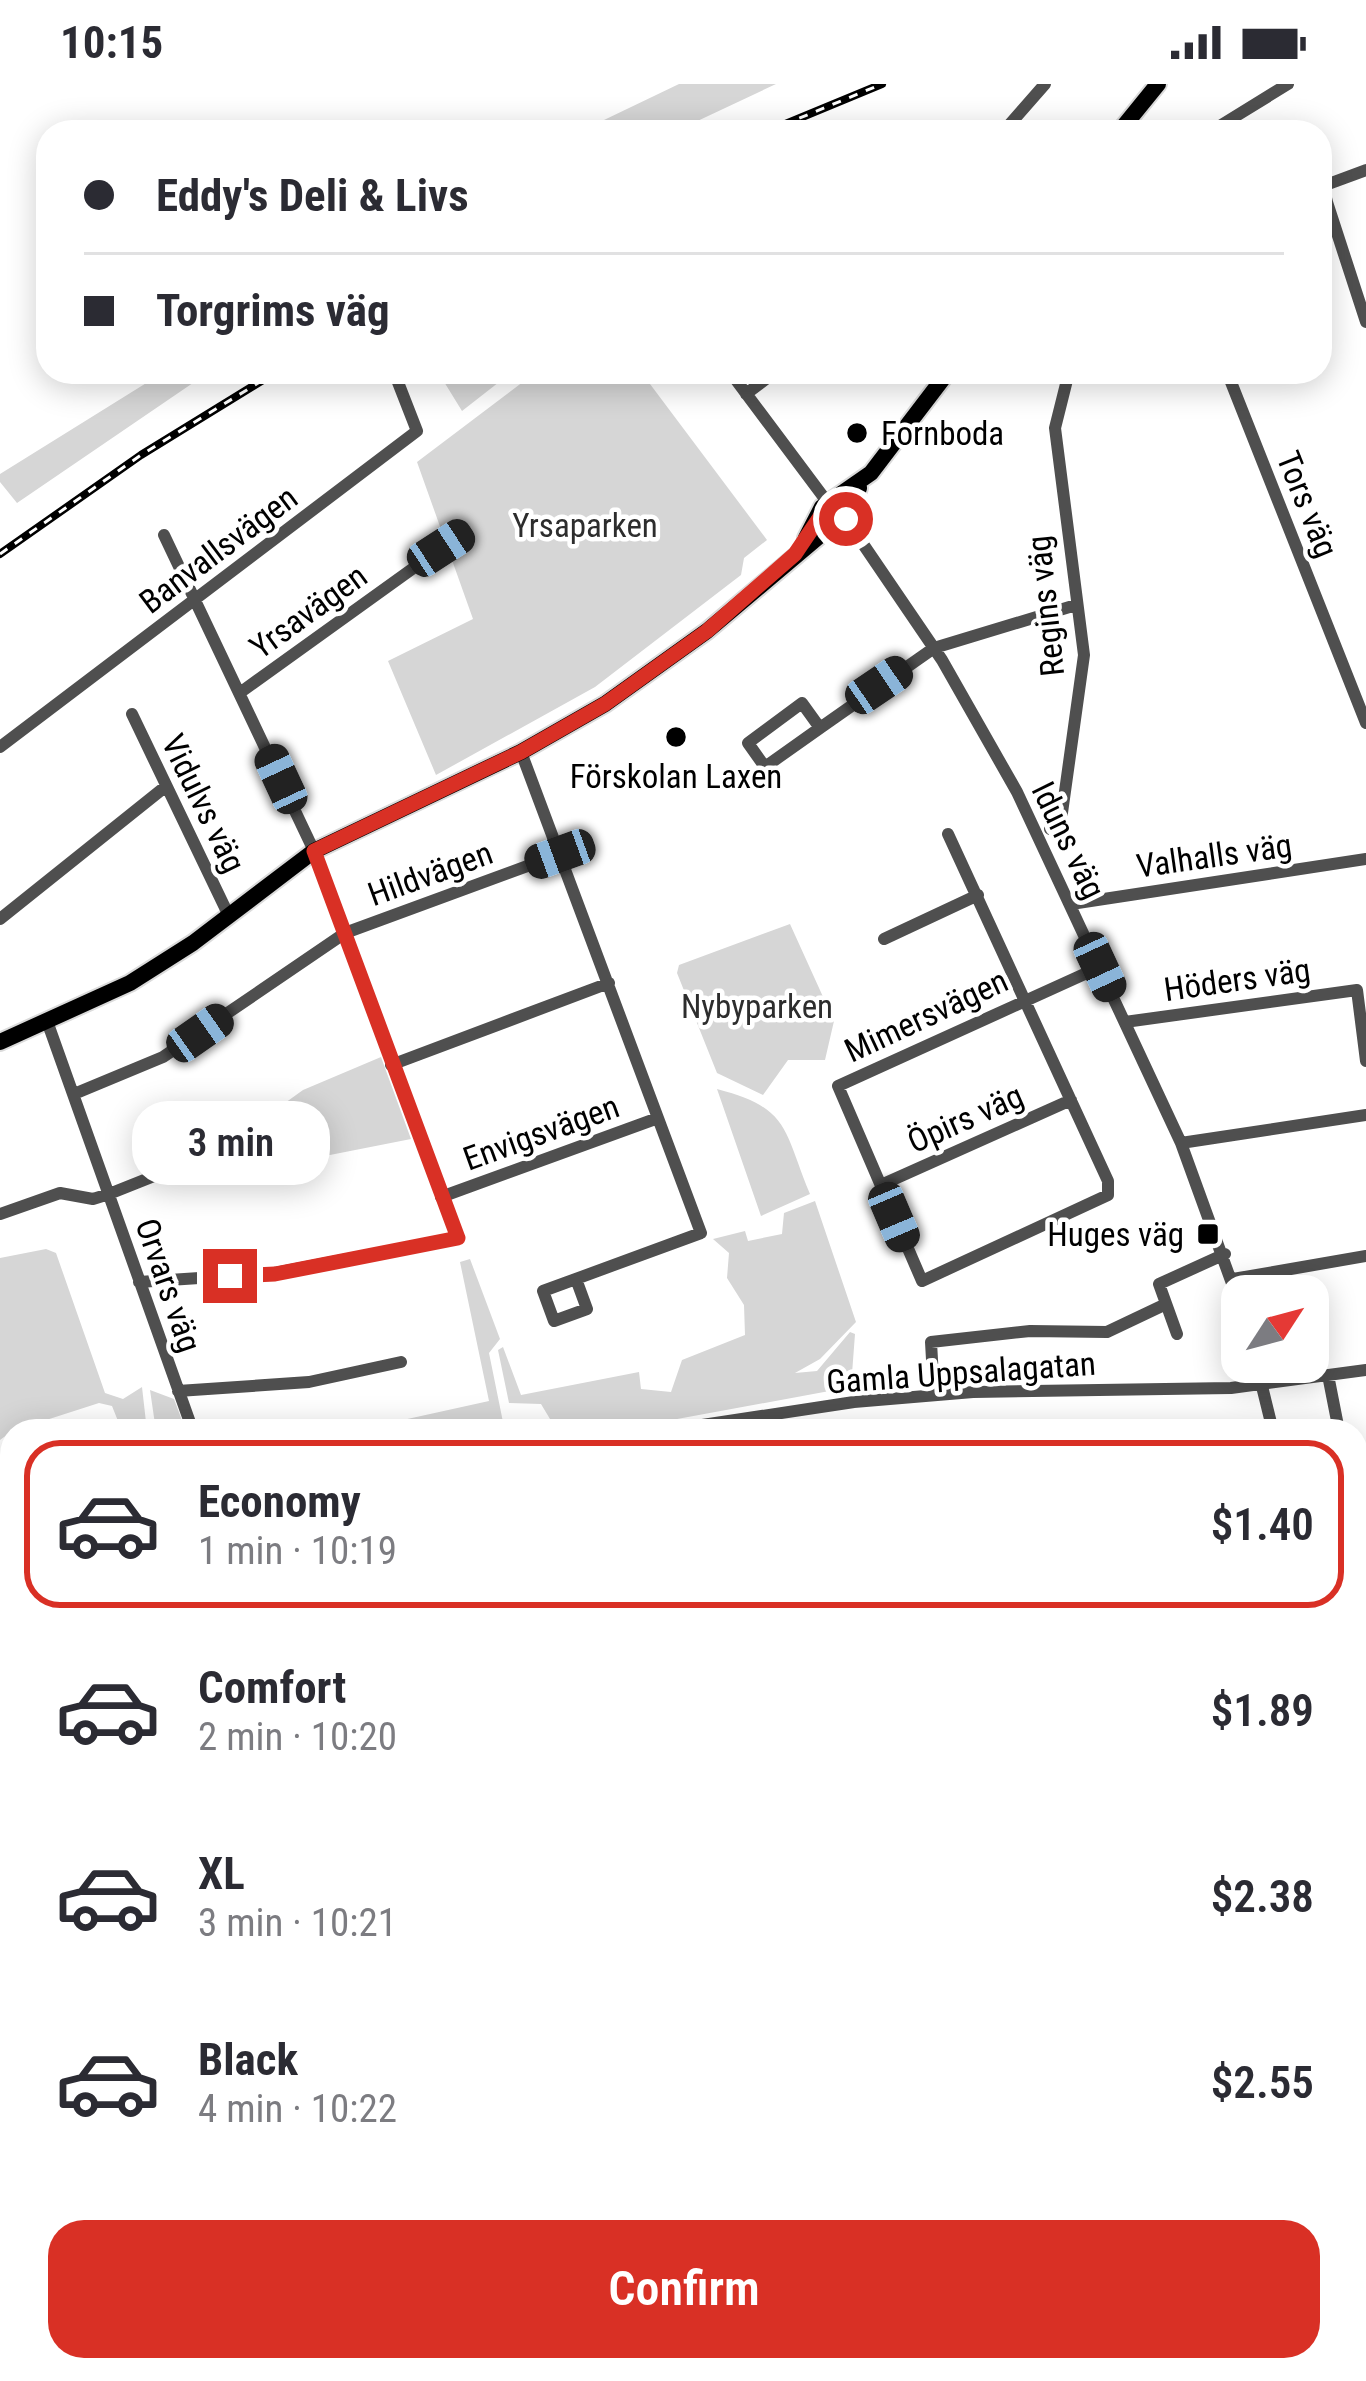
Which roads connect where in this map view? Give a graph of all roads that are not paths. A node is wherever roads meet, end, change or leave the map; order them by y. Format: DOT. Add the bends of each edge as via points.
graph roads {
  1 [pos="1046,84"];
  2 [pos="1158,84"];
  3 [pos="1288,84"];
  4 [pos="1014,120"];
  5 [pos="1129,120"];
  6 [pos="1230,120"];
  7 [pos="1366,170"];
  8 [pos="1332,183"];
  9 [pos="1332,227"];
  10 [pos="1366,322"];
  11 [pos="400,384"];
  12 [pos="739,384"];
  13 [pos="759,384"];
  14 [pos="939,384"];
  15 [pos="1067,384"];
  16 [pos="1231,384"];
  17 [pos="746,394"];
  18 [pos="834,516"];
  19 [pos="465,532"];
  20 [pos="164,535"];
  21 [pos="196,600"];
  22 [pos="1076,605"];
  23 [pos="934,648"];
  24 [pos="241,692"];
  25 [pos="132,714"];
  26 [pos="1366,723"];
  27 [pos="820,728"];
  28 [pos="0,747"];
  29 [pos="521,752"];
  30 [pos="166,787"];
  31 [pos="1050,829"];
  32 [pos="948,834"];
  33 [pos="314,851"];
  34 [pos="560,854"];
  35 [pos="1366,859"];
  36 [pos="978,895"];
  37 [pos="1071,904"];
  38 [pos="229,916"];
  39 [pos="0,919"];
  40 [pos="344,933"];
  41 [pos="884,939"];
  42 [pos="1100,967"];
  43 [pos="609,983"];
  44 [pos="1027,998"];
  45 [pos="47,1021"];
  46 [pos="1125,1022"];
  47 [pos="0,1042"];
  48 [pos="1366,1061"];
  49 [pos="391,1065"];
  50 [pos="74,1094"];
  51 [pos="1071,1100"];
  52 [pos="1366,1114"];
  53 [pos="658,1118"];
  54 [pos="1181,1143"];
  55 [pos="232,1145"];
  56 [pos="880,1185"];
  57 [pos="109,1194"];
  58 [pos="441,1197"];
  59 [pos="0,1214"];
  60 [pos="1225,1254"];
  61 [pos="1366,1256"];
  62 [pos="1232,1275"];
  63 [pos="1256,1275"];
  64 [pos="576,1279"];
  65 [pos="139,1282"];
  66 [pos="1166,1304"];
  67 [pos="1177,1334"];
  68 [pos="401,1362"];
  69 [pos="1366,1370"];
  70 [pos="1329,1375"];
  71 [pos="1329,1380"];
  72 [pos="1276,1383"];
  73 [pos="1263,1385"];
  74 [pos="178,1391"];
  75 [pos="934,1395"];
  76 [pos="188,1419"];
  77 [pos="774,1419"];
  78 [pos="1270,1419"];
  79 [pos="1337,1419"];
  1 -- 4 [label="street"];
  2 -- 5 [label="main road"];
  3 -- 6 [label="street"];
  7 -- 8 [label="street"];
  9 -- 10 [label="street"];
  11 -- 21 [label="street, Banvallsvägen" via="420,426"];
  12 -- 17 [label="street, Iduns väg"];
  13 -- 17 [label="street"];
  14 -- 18 [label="main road"];
  15 -- 22 [label="street, Regins väg" via="1055,428"];
  16 -- 26 [label="street, Tors väg"];
  17 -- 18 [label="street, Iduns väg"];
  18 -- 23 [label="street, Iduns väg"];
  18 -- 29 [label="main road" via="707,631"];
  19 -- 24 [label="street, Yrsavägen"];
  20 -- 21 [label="street"];
  21 -- 24 [label="street"];
  21 -- 28 [label="street, Banvallsvägen"];
  22 -- 23 [label="street"];
  22 -- 31 [label="street, Regins väg" via="1080,703 1061,820"];
  23 -- 27 [label="street"];
  23 -- 37 [label="street, Iduns väg"];
  24 -- 33 [label="street"];
  25 -- 30 [label="street, Vidulvs väg"];
  27 -- 27 [label="street" via="802,703 748,742 765,766"];
  29 -- 33 [label="main road"];
  29 -- 34 [label="street"];
  30 -- 38 [label="street, Vidulvs väg"];
  30 -- 39 [label="street"];
  32 -- 36 [label="street"];
  33 -- 38 [label="main road"];
  33 -- 40 [label="street"];
  34 -- 40 [label="street, Hildvägen"];
  34 -- 43 [label="street"];
  35 -- 37 [label="street, Valhalls väg"];
  36 -- 41 [label="street"];
  36 -- 44 [label="street"];
  37 -- 42 [label="street, Iduns väg"];
  38 -- 45 [label="main road" via="130,982"];
  40 -- 49 [label="street"];
  40 -- 50 [label="street, Hildvägen" via="163,1058"];
  42 -- 44 [label="street, Mimersvägen"];
  42 -- 46 [label="street, Iduns väg"];
  43 -- 49 [label="street"];
  43 -- 53 [label="street"];
  44 -- 51 [label="street"];
  44 -- 56 [label="street, Mimersvägen" via="838,1086"];
  45 -- 47 [label="main road"];
  45 -- 50 [label="street, Orvars väg"];
  46 -- 48 [label="street, Höders väg" via="1357,990"];
  46 -- 54 [label="street, Iduns väg"];
  49 -- 58 [label="street"];
  50 -- 57 [label="street, Orvars väg"];
  51 -- 56 [label="street, Öpirs väg"];
  51 -- 56 [label="street, Mimersvägen" via="1108,1195 922,1281"];
  52 -- 54 [label="street"];
  53 -- 58 [label="street, Envigsvägen"];
  53 -- 64 [label="street" via="701,1233"];
  54 -- 60 [label="street, Iduns väg"];
  55 -- 57 [label="street"];
  57 -- 59 [label="street" via="59,1193"];
  57 -- 65 [label="street, Orvars väg"];
  58 -- 65 [label="street" via="458,1238 275,1274"];
  60 -- 62 [label="street, Iduns väg"];
  60 -- 66 [label="street" via="1159,1284"];
  61 -- 63 [label="street"];
  65 -- 74 [label="street, Orvars väg"];
  66 -- 67 [label="street"];
  66 -- 75 [label="street" via="1107,1332 1030,1330 931,1342"];
  68 -- 74 [label="street" via="309,1382"];
  69 -- 70 [label="street, Gamla Uppsalagatan"];
  71 -- 79 [label="street"];
  72 -- 73 [label="street, Gamla Uppsalagatan"];
  73 -- 75 [label="street, Gamla Uppsalagatan"];
  73 -- 78 [label="street"];
  74 -- 76 [label="street, Orvars väg"];
  75 -- 77 [label="street, Gamla Uppsalagatan"];
}
